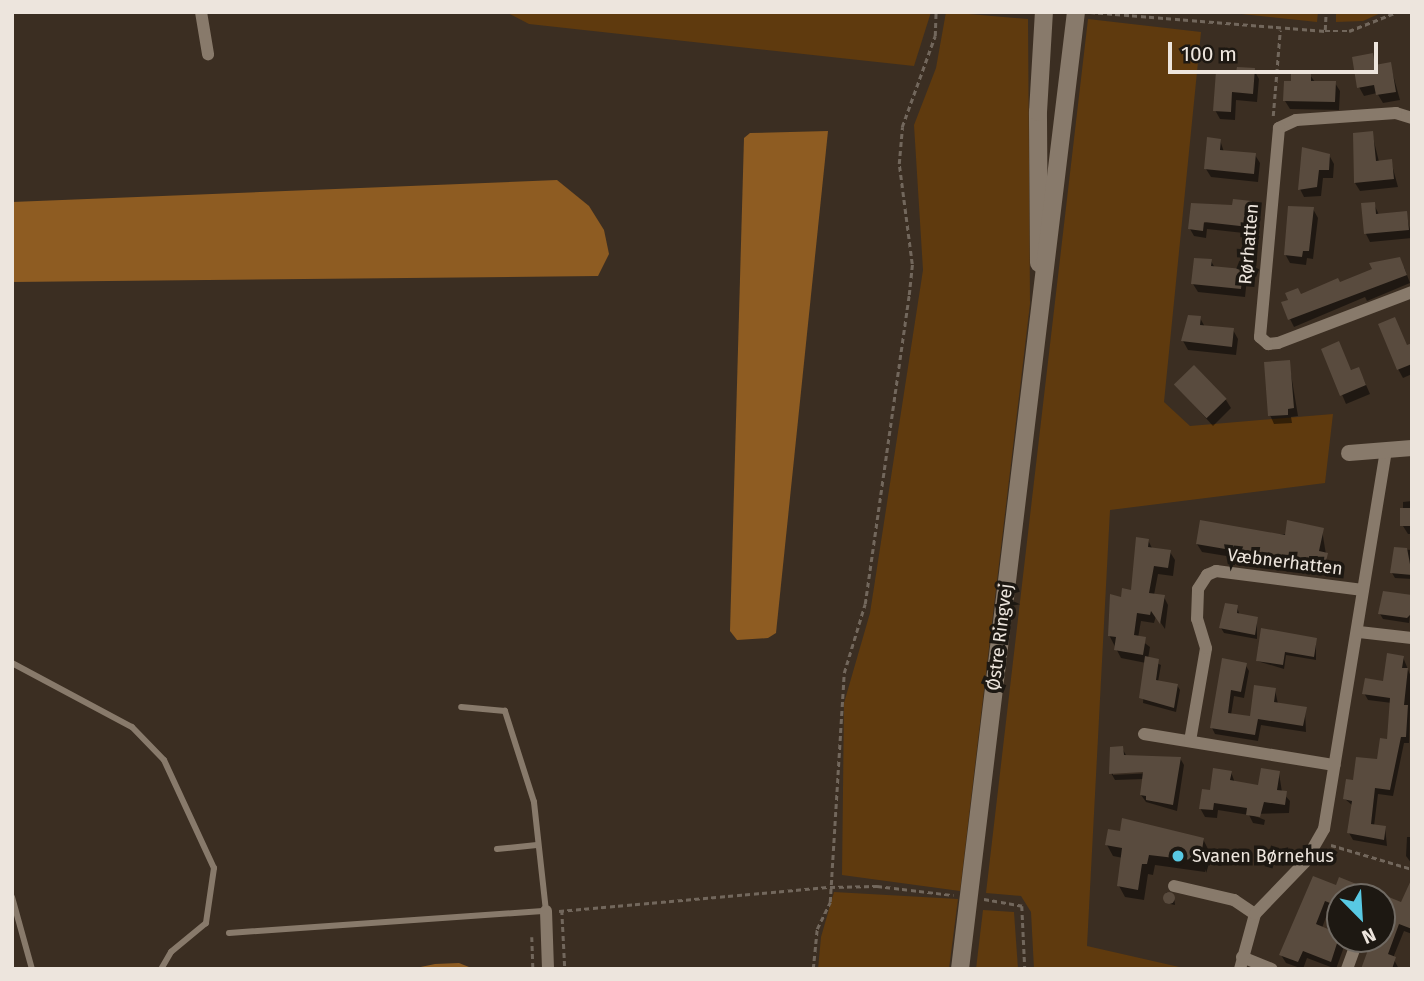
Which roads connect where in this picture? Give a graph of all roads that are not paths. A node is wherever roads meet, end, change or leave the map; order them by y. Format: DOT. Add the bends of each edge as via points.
graph roads {
  1 [pos="201,12"];
  2 [pos="1044,12"];
  3 [pos="1076,12"];
  4 [pos="208,54"];
  5 [pos="1412,118"];
  6 [pos="1412,292"];
  7 [pos="1040,305"];
  8 [pos="1412,447"];
  9 [pos="1387,450"];
  10 [pos="1349,453"];
  11 [pos="1363,590"];
  12 [pos="1359,632"];
  13 [pos="1412,638"];
  14 [pos="12,663"];
  15 [pos="461,707"];
  16 [pos="1144,734"];
  17 [pos="1190,741"];
  18 [pos="1334,765"];
  19 [pos="537,845"];
  20 [pos="497,849"];
  21 [pos="1174,886"];
  22 [pos="12,897"];
  23 [pos="545,911"];
  24 [pos="1255,914"];
  25 [pos="229,933"];
  26 [pos="1241,963"];
  27 [pos="32,969"];
  28 [pos="161,969"];
  29 [pos="548,969"];
  30 [pos="960,969"];
  31 [pos="1272,969"];
  1 -- 4 [label="street"];
  2 -- 7 [label="main road, Østre Ringvej" via="1038,112"];
  3 -- 7 [label="main road, Østre Ringvej" via="1053,233"];
  5 -- 6 [label="street, Rørhatten" via="1396,113 1296,120 1279,128 1259,328 1262,340 1278,343"];
  7 -- 30 [label="main road, Østre Ringvej"];
  8 -- 9 [label="street"];
  9 -- 10 [label="street"];
  9 -- 11 [label="street, Væbnerhatten"];
  11 -- 12 [label="street, Væbnerhatten"];
  11 -- 17 [label="street, Væbnerhatten" via="1216,571 1207,575 1198,589 1197,619 1206,648"];
  12 -- 13 [label="street"];
  12 -- 18 [label="street, Væbnerhatten"];
  14 -- 28 [label="lane" via="132,727 164,760 214,868 206,923 171,951"];
  15 -- 19 [label="lane" via="505,712 534,802"];
  16 -- 17 [label="street"];
  17 -- 18 [label="street"];
  18 -- 24 [label="street, Væbnerhatten" via="1319,841"];
  19 -- 20 [label="lane"];
  19 -- 23 [label="lane"];
  21 -- 24 [label="street" via="1234,900"];
  22 -- 27 [label="lane"];
  23 -- 25 [label="lane"];
  23 -- 29 [label="street"];
  24 -- 26 [label="street, Væbnerhatten"];
  26 -- 31 [label="street, Væbnerhatten"];
}
